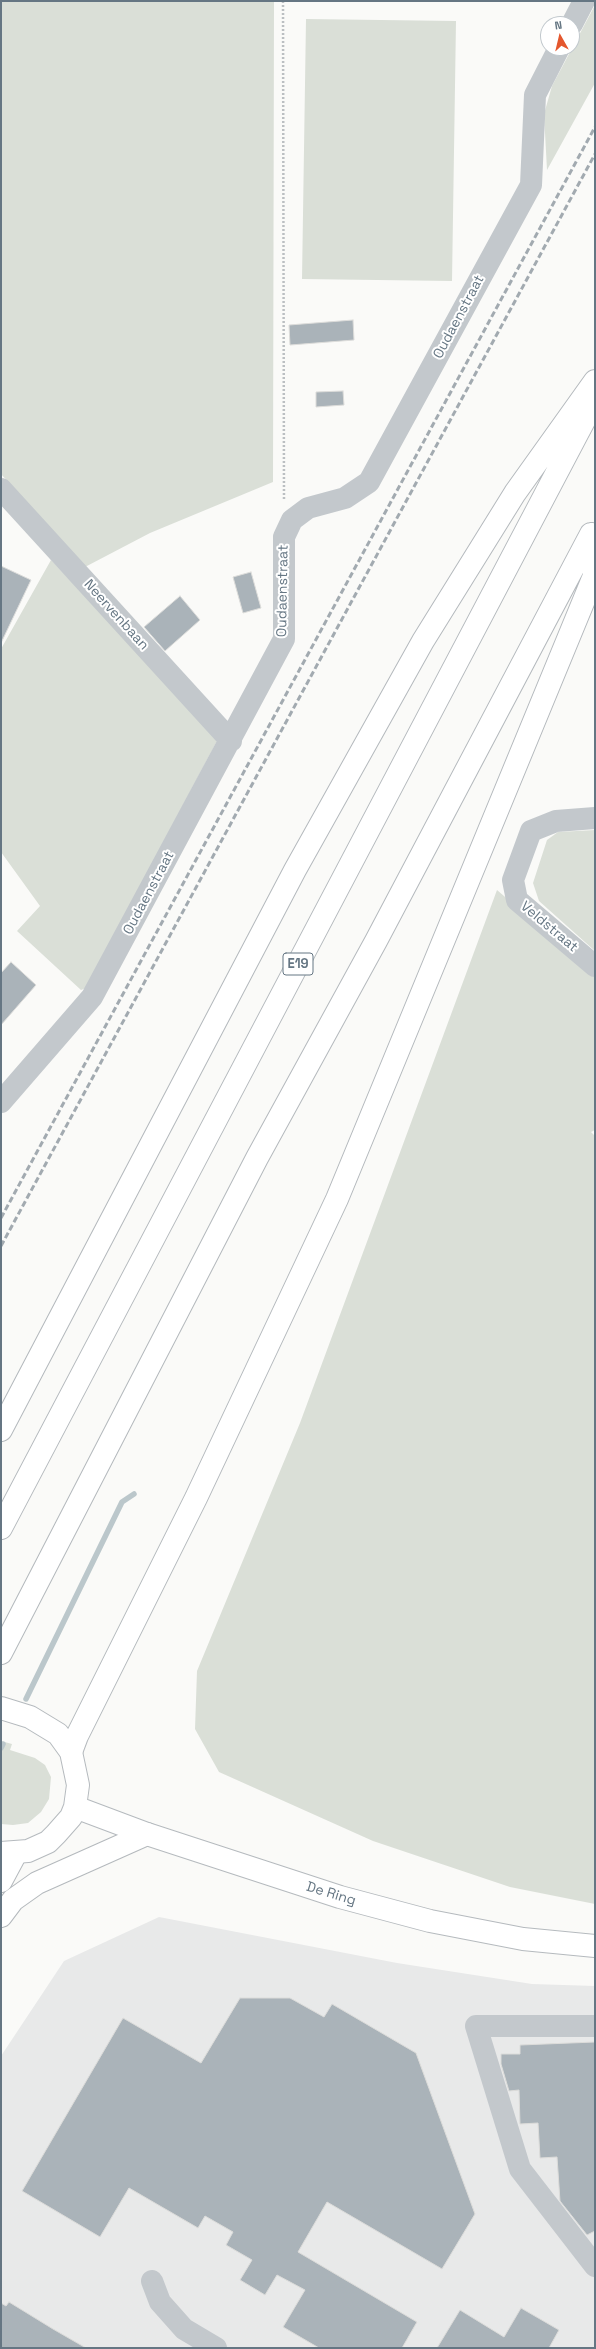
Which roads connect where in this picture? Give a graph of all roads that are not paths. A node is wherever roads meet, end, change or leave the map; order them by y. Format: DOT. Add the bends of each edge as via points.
graph roads {
  1 [pos="584,1"];
  2 [pos="576,16"];
  3 [pos="555,56"];
  4 [pos="595,381"];
  5 [pos="595,400"];
  6 [pos="1,489"];
  7 [pos="593,530"];
  8 [pos="231,741"];
  9 [pos="595,818"];
  10 [pos="595,966"];
  11 [pos="1,1102"];
  12 [pos="1,1430"];
  13 [pos="1,1528"];
  14 [pos="1,1653"];
  15 [pos="1,1708"];
  16 [pos="67,1746"];
  17 [pos="75,1807"];
  18 [pos="147,1834"];
  19 [pos="9,1853"];
  20 [pos="1,1881"];
  21 [pos="1,1916"];
  22 [pos="595,1946"];
  23 [pos="595,2026"];
  24 [pos="595,2266"];
  25 [pos="152,2281"];
  26 [pos="216,2348"];
  1 -- 2 [label="street"];
  3 -- 8 [label="street, Oudaenstraat" via="535,95 531,185 370,482 345,498 308,508 292,520 284,537 284,639"];
  4 -- 12 [label="main road" via="515,493 447,600 295,870"];
  5 -- 13 [label="main road, E19"];
  6 -- 8 [label="street, Neervenbaan"];
  7 -- 14 [label="main road" via="376,941 257,1158"];
  7 -- 16 [label="main road" via="594,576 337,1199 196,1498 77,1736"];
  8 -- 11 [label="street, Oudaenstraat" via="92,997"];
  9 -- 10 [label="street, Veldstraat" via="556,821 531,831 513,880 517,900"];
  15 -- 16 [label="main road" via="41,1722"];
  16 -- 17 [label="main road" via="78,1785"];
  17 -- 18 [label="main road, De Ring"];
  17 -- 19 [label="main road" via="64,1826 48,1842 38,1847"];
  18 -- 21 [label="main road" via="37,1883 13,1900"];
  18 -- 22 [label="main road, De Ring" via="340,1897 430,1921 523,1939"];
  19 -- 20 [label="main road"];
  23 -- 24 [label="street" via="476,2026 520,2169"];
  25 -- 26 [label="street" via="160,2302 184,2329"];
}
